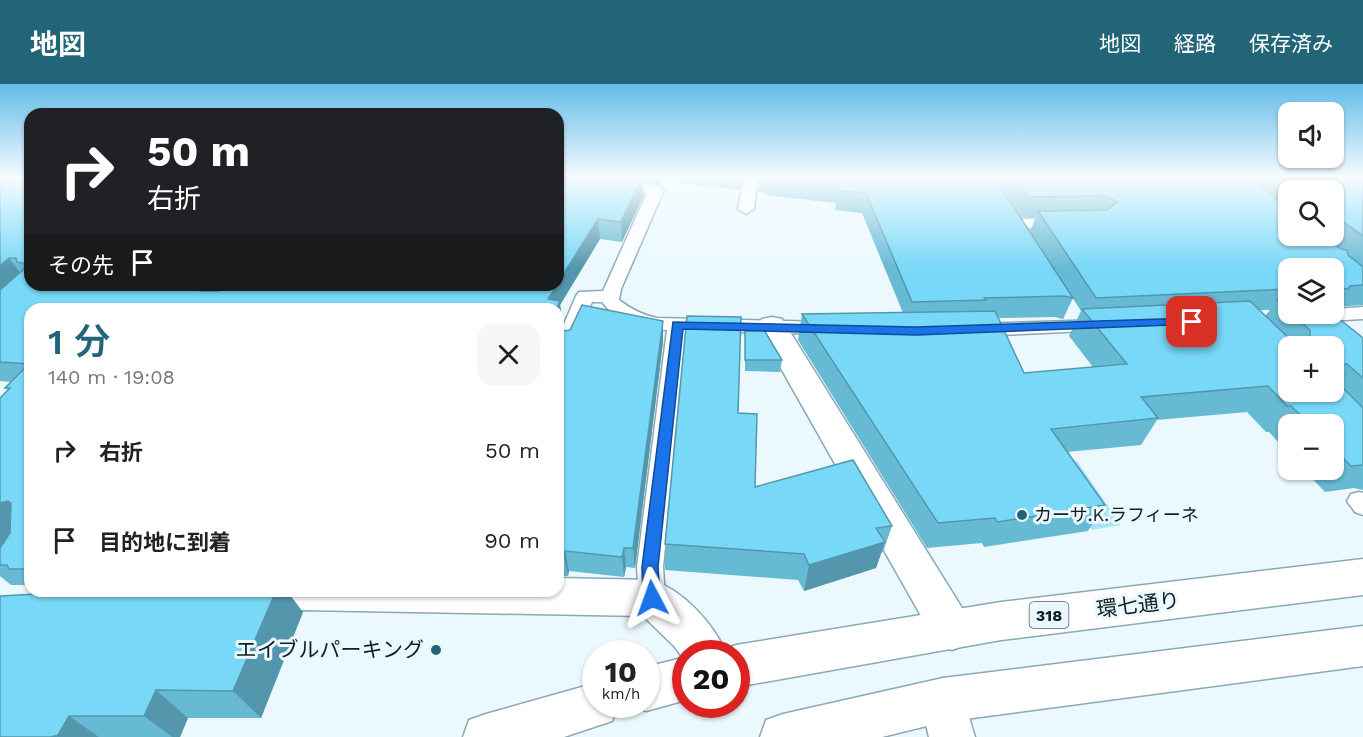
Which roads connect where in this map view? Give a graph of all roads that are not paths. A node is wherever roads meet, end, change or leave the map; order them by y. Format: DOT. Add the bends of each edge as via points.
graph roads {
  1 [pos="648,207"];
  2 [pos="1004,207"];
  3 [pos="1074,223"];
  4 [pos="1015,224"];
  5 [pos="1027,242"];
  6 [pos="611,297"];
  7 [pos="1068,308"];
  8 [pos="1363,313"];
  9 [pos="1344,314"];
  10 [pos="677,325"];
  11 [pos="1125,325"];
  12 [pos="772,327"];
  13 [pos="1080,327"];
  14 [pos="844,329"];
  15 [pos="963,330"];
  16 [pos="564,346"];
  17 [pos="1363,578"];
  18 [pos="564,596"];
  19 [pos="652,598"];
  20 [pos="952,630"];
  21 [pos="694,640"];
  22 [pos="1363,646"];
  23 [pos="750,664"];
  24 [pos="582,709"];
  25 [pos="947,718"];
  26 [pos="486,737"];
  27 [pos="783,737"];
  1 -- 6 [label="lane"];
  2 -- 4 [label="lane"];
  3 -- 4 [label="lane"];
  4 -- 5 [label="lane"];
  6 -- 10 [label="lane" via="610,301 621,312 638,321"];
  6 -- 16 [label="lane" via="585,296"];
  7 -- 13 [label="lane"];
  8 -- 9 [label="lane"];
  10 -- 12 [label="lane"];
  10 -- 19 [label="lane" via="650,567"];
  11 -- 13 [label="lane"];
  12 -- 14 [label="lane"];
  12 -- 20 [label="main road"];
  13 -- 15 [label="lane"];
  17 -- 20 [label="main road, 環七通り / 318"];
  18 -- 19 [label="main road"];
  19 -- 21 [label="main road"];
  20 -- 23 [label="main road, 環七通り / 318"];
  22 -- 25 [label="main road"];
  24 -- 26 [label="main road"];
  25 -- 27 [label="main road"];
}
